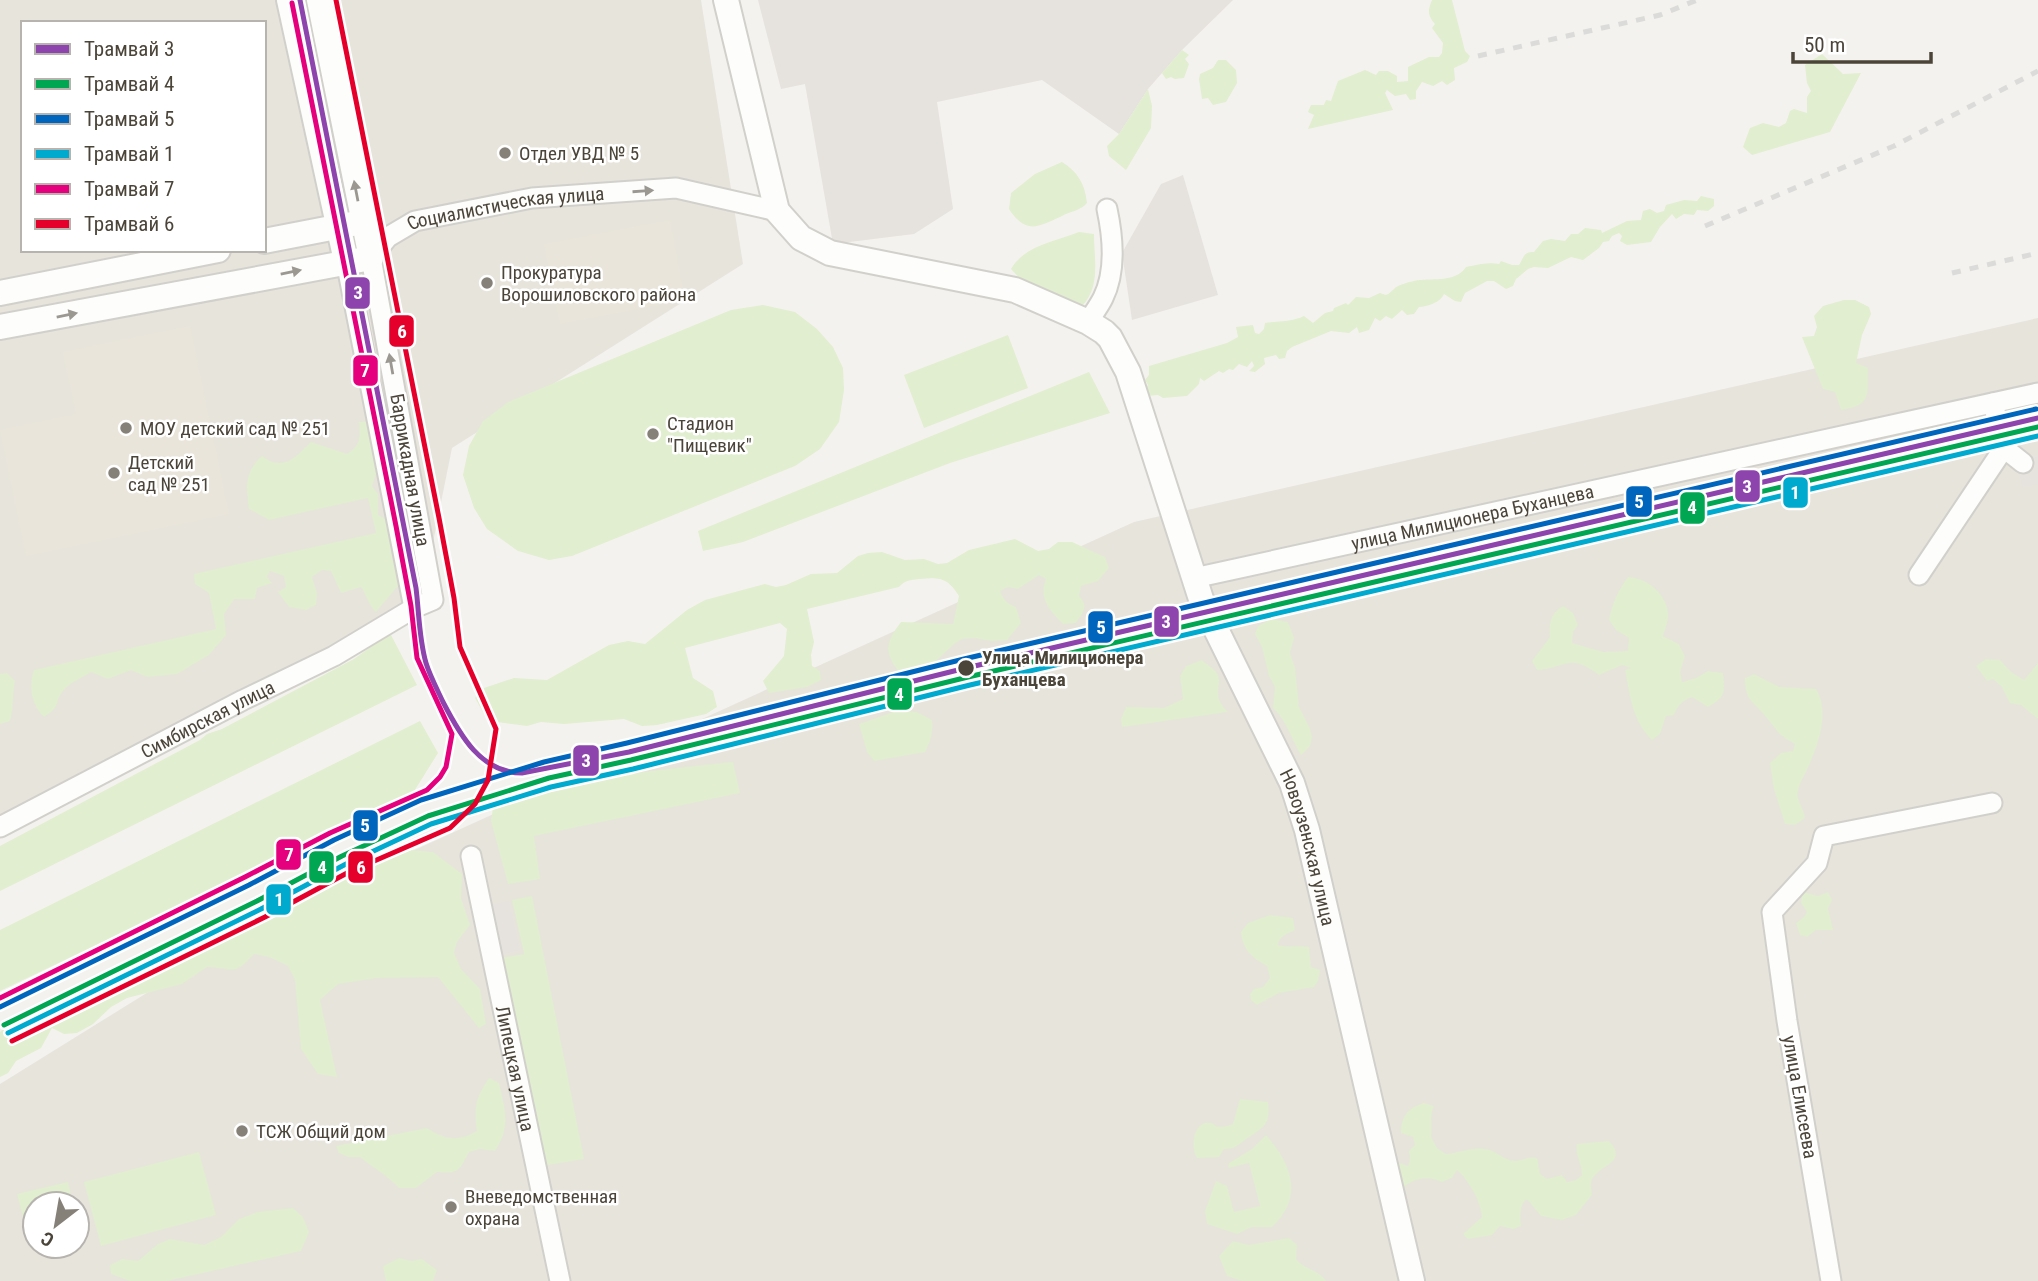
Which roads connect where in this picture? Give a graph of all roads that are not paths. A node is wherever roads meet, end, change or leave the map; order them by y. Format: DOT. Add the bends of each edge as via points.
graph roads {
  1 [pos="289,0"];
  2 [pos="319,0"];
  3 [pos="726,0"];
  4 [pos="1107,209"];
  5 [pos="777,211"];
  6 [pos="363,223"];
  7 [pos="338,226"];
  8 [pos="266,241"];
  9 [pos="208,252"];
  10 [pos="371,258"];
  11 [pos="346,261"];
  12 [pos="0,293"];
  13 [pos="1088,322"];
  14 [pos="0,327"];
  15 [pos="2038,393"];
  16 [pos="1993,403"];
  17 [pos="2004,448"];
  18 [pos="2023,463"];
  19 [pos="1919,575"];
  20 [pos="1195,578"];
  21 [pos="414,608"];
  22 [pos="1992,803"];
  23 [pos="0,827"];
  24 [pos="471,856"];
  25 [pos="560,1281"];
  26 [pos="1412,1281"];
  27 [pos="1831,1281"];
  1 -- 7 [label="street, Баррикадная улица"];
  6 -- 2 [label="street, Баррикадная улица, one-way"];
  3 -- 5 [label="street"];
  4 -- 13 [label="street" via="1112,263 1104,296"];
  10 -- 5 [label="street, Социалистическая улица, one-way" via="388,237 415,221 532,198 676,188"];
  5 -- 13 [label="street, Новоузенская улица" via="801,237 830,253 1015,290"];
  6 -- 7 [label="street"];
  6 -- 10 [label="street, Баррикадная улица"];
  7 -- 8 [label="street"];
  7 -- 11 [label="street, Баррикадная улица"];
  9 -- 12 [label="street"];
  10 -- 11 [label="street"];
  21 -- 10 [label="street, Баррикадная улица, one-way" via="433,600"];
  14 -- 11 [label="street, one-way"];
  11 -- 21 [label="street, Баррикадная улица"];
  13 -- 20 [label="street, Новоузенская улица" via="1110,338 1128,372"];
  15 -- 16 [label="street, улица Милиционера Буханцева"];
  16 -- 17 [label="street"];
  16 -- 20 [label="street, улица Милиционера Буханцева"];
  17 -- 18 [label="street"];
  17 -- 19 [label="street"];
  20 -- 26 [label="street, Новоузенская улица" via="1215,630 1292,783 1307,830"];
  21 -- 23 [label="street, Симбирская улица" via="334,656"];
  22 -- 27 [label="street, улица Елисеева" via="1824,836 1817,863 1772,912"];
  24 -- 25 [label="street, Липецкая улица"];
}
